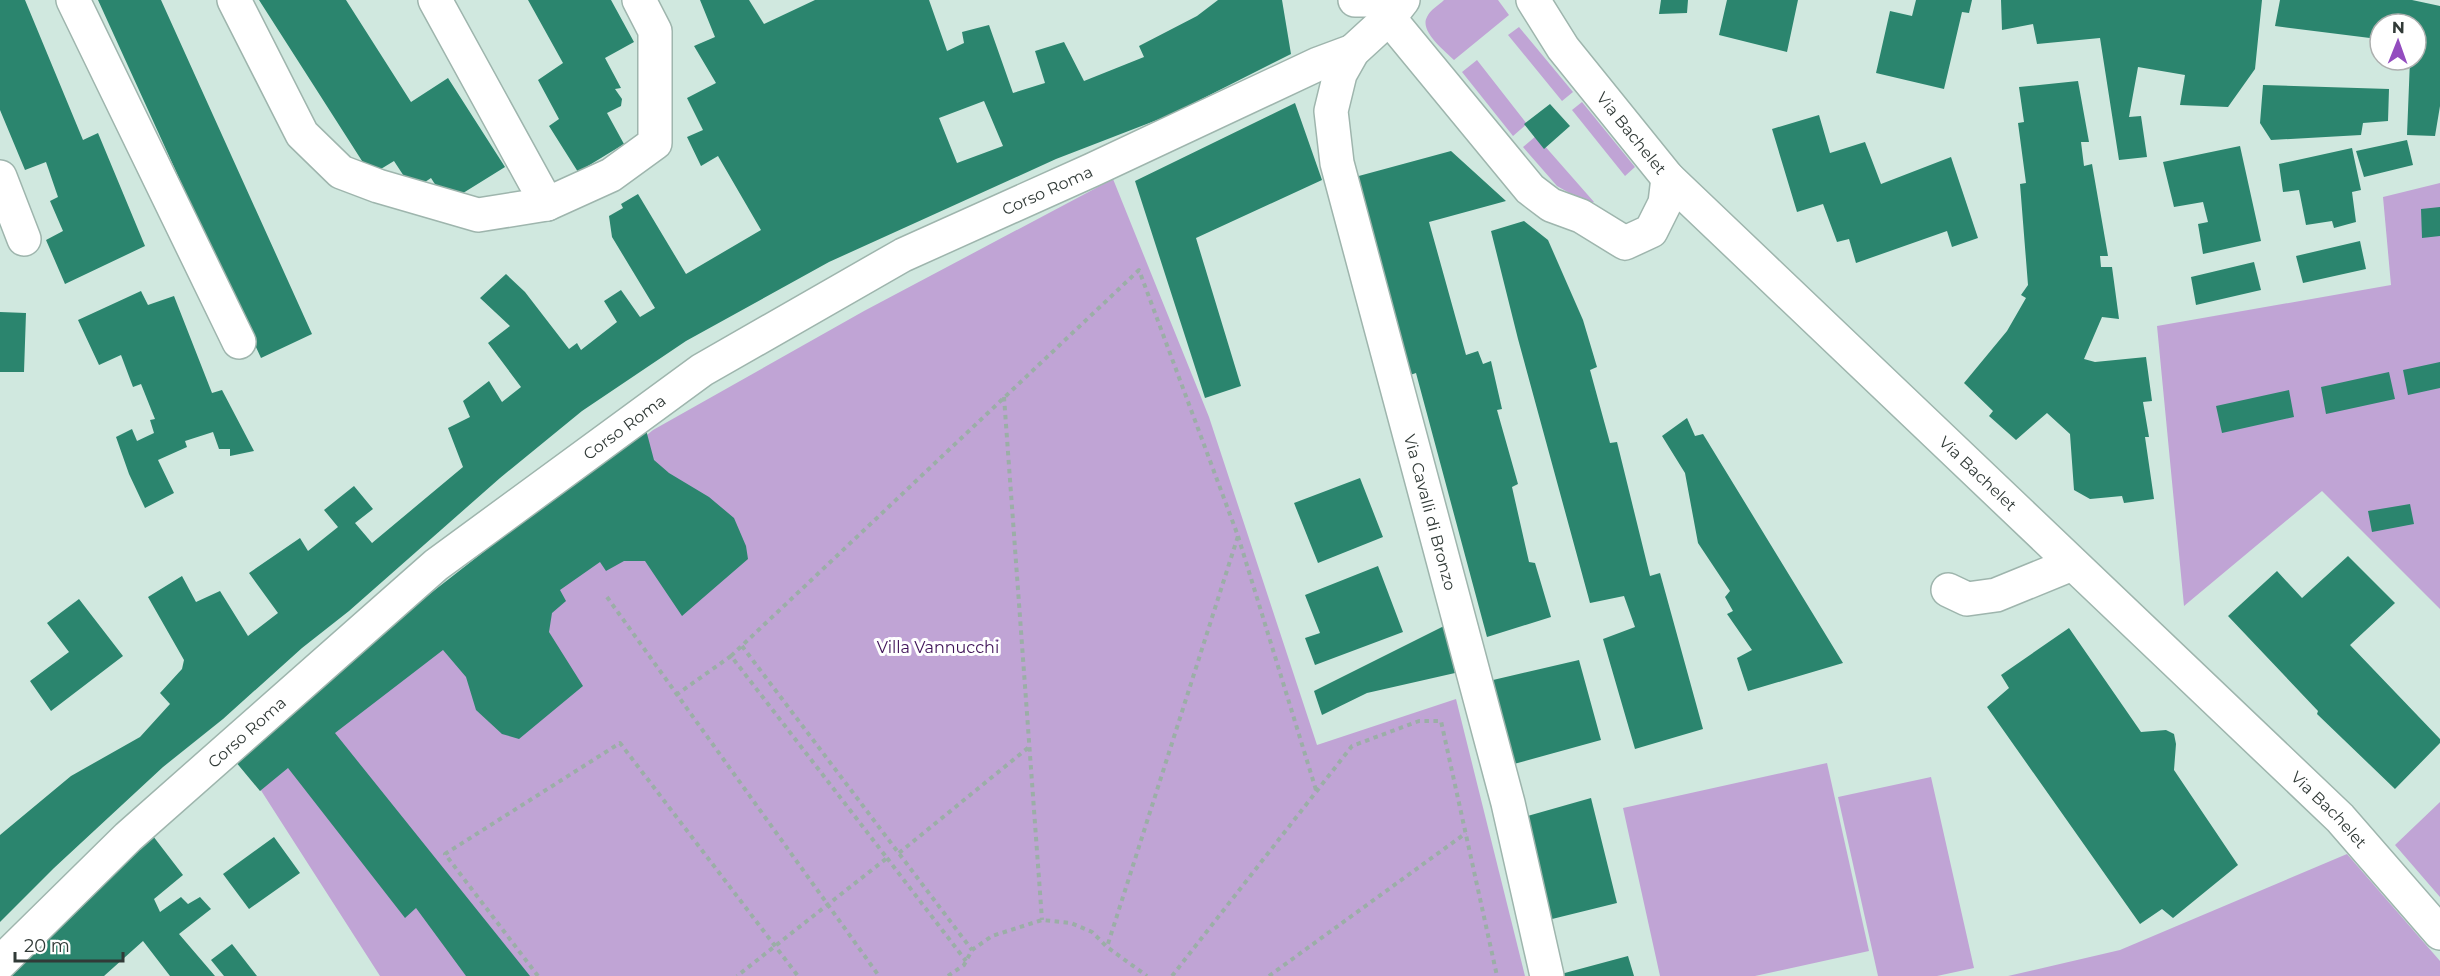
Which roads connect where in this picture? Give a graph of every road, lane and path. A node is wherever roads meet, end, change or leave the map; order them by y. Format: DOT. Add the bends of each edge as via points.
graph roads {
  1 [pos="73,0"];
  2 [pos="234,0"];
  3 [pos="435,0"];
  4 [pos="639,0"];
  5 [pos="1355,0"];
  6 [pos="1533,0"];
  7 [pos="1387,6"];
  8 [pos="1353,51"];
  9 [pos="0,177"];
  10 [pos="1668,178"];
  11 [pos="547,204"];
  12 [pos="24,239"];
  13 [pos="239,342"];
  14 [pos="1004,396"];
  15 [pos="1238,536"];
  16 [pos="2072,564"];
  17 [pos="1948,590"];
  18 [pos="607,597"];
  19 [pos="742,646"];
  20 [pos="731,656"];
  21 [pos="676,695"];
  22 [pos="1029,746"];
  23 [pos="1316,790"];
  24 [pos="1466,833"];
  25 [pos="899,853"];
  26 [pos="887,858"];
  27 [pos="827,905"];
  28 [pos="1042,920"];
  29 [pos="2440,933"];
  30 [pos="776,946"];
  31 [pos="1107,947"];
  32 [pos="972,951"];
  33 [pos="966,961"];
  34 [pos="0,963"];
  35 [pos="538,976"];
  36 [pos="737,976"];
  37 [pos="798,976"];
  38 [pos="879,976"];
  39 [pos="948,976"];
  40 [pos="1147,976"];
  41 [pos="1172,976"];
  42 [pos="1269,976"];
  43 [pos="1497,976"];
  44 [pos="1547,976"];
  1 -- 13 [label="street"];
  2 -- 11 [label="street" via="302,134 341,172 478,215"];
  3 -- 11 [label="street"];
  4 -- 11 [label="street" via="656,31 655,143 611,175"];
  5 -- 7 [label="street"];
  6 -- 10 [label="street, Via Bachelet" via="1563,48"];
  7 -- 8 [label="street"];
  7 -- 10 [label="street" via="1530,189 1551,205 1581,216 1625,243 1651,231 1665,202"];
  8 -- 34 [label="street, Corso Roma" via="903,255 702,370 436,565 128,837"];
  8 -- 44 [label="street, Via Cavalli di Bronzo" via="1340,74 1331,111 1337,163 1508,803"];
  9 -- 12 [label="street"];
  10 -- 16 [label="street, Via Bachelet"];
  14 -- 15 [label="path" via="1139,270"];
  14 -- 19 [label="path"];
  14 -- 22 [label="path"];
  15 -- 23 [label="path"];
  15 -- 31 [label="path"];
  16 -- 17 [label="street" via="1996,595 1967,598"];
  16 -- 29 [label="street, Via Bachelet" via="2340,818"];
  18 -- 21 [label="path"];
  19 -- 20 [label="path"];
  19 -- 25 [label="path"];
  20 -- 21 [label="path"];
  20 -- 26 [label="path"];
  21 -- 27 [label="path"];
  22 -- 25 [label="path"];
  22 -- 28 [label="path"];
  23 -- 24 [label="path" via="1352,746 1419,721 1441,721"];
  23 -- 41 [label="path"];
  24 -- 42 [label="path"];
  24 -- 43 [label="path"];
  25 -- 32 [label="path"];
  26 -- 27 [label="path"];
  26 -- 33 [label="path"];
  27 -- 30 [label="path"];
  27 -- 38 [label="path"];
  28 -- 31 [label="path" via="1071,923 1092,932"];
  28 -- 32 [label="path" via="992,936"];
  30 -- 35 [label="path" via="620,743 445,854"];
  30 -- 36 [label="path"];
  30 -- 37 [label="path"];
  31 -- 40 [label="path"];
  32 -- 33 [label="path"];
  33 -- 39 [label="path"];
}
